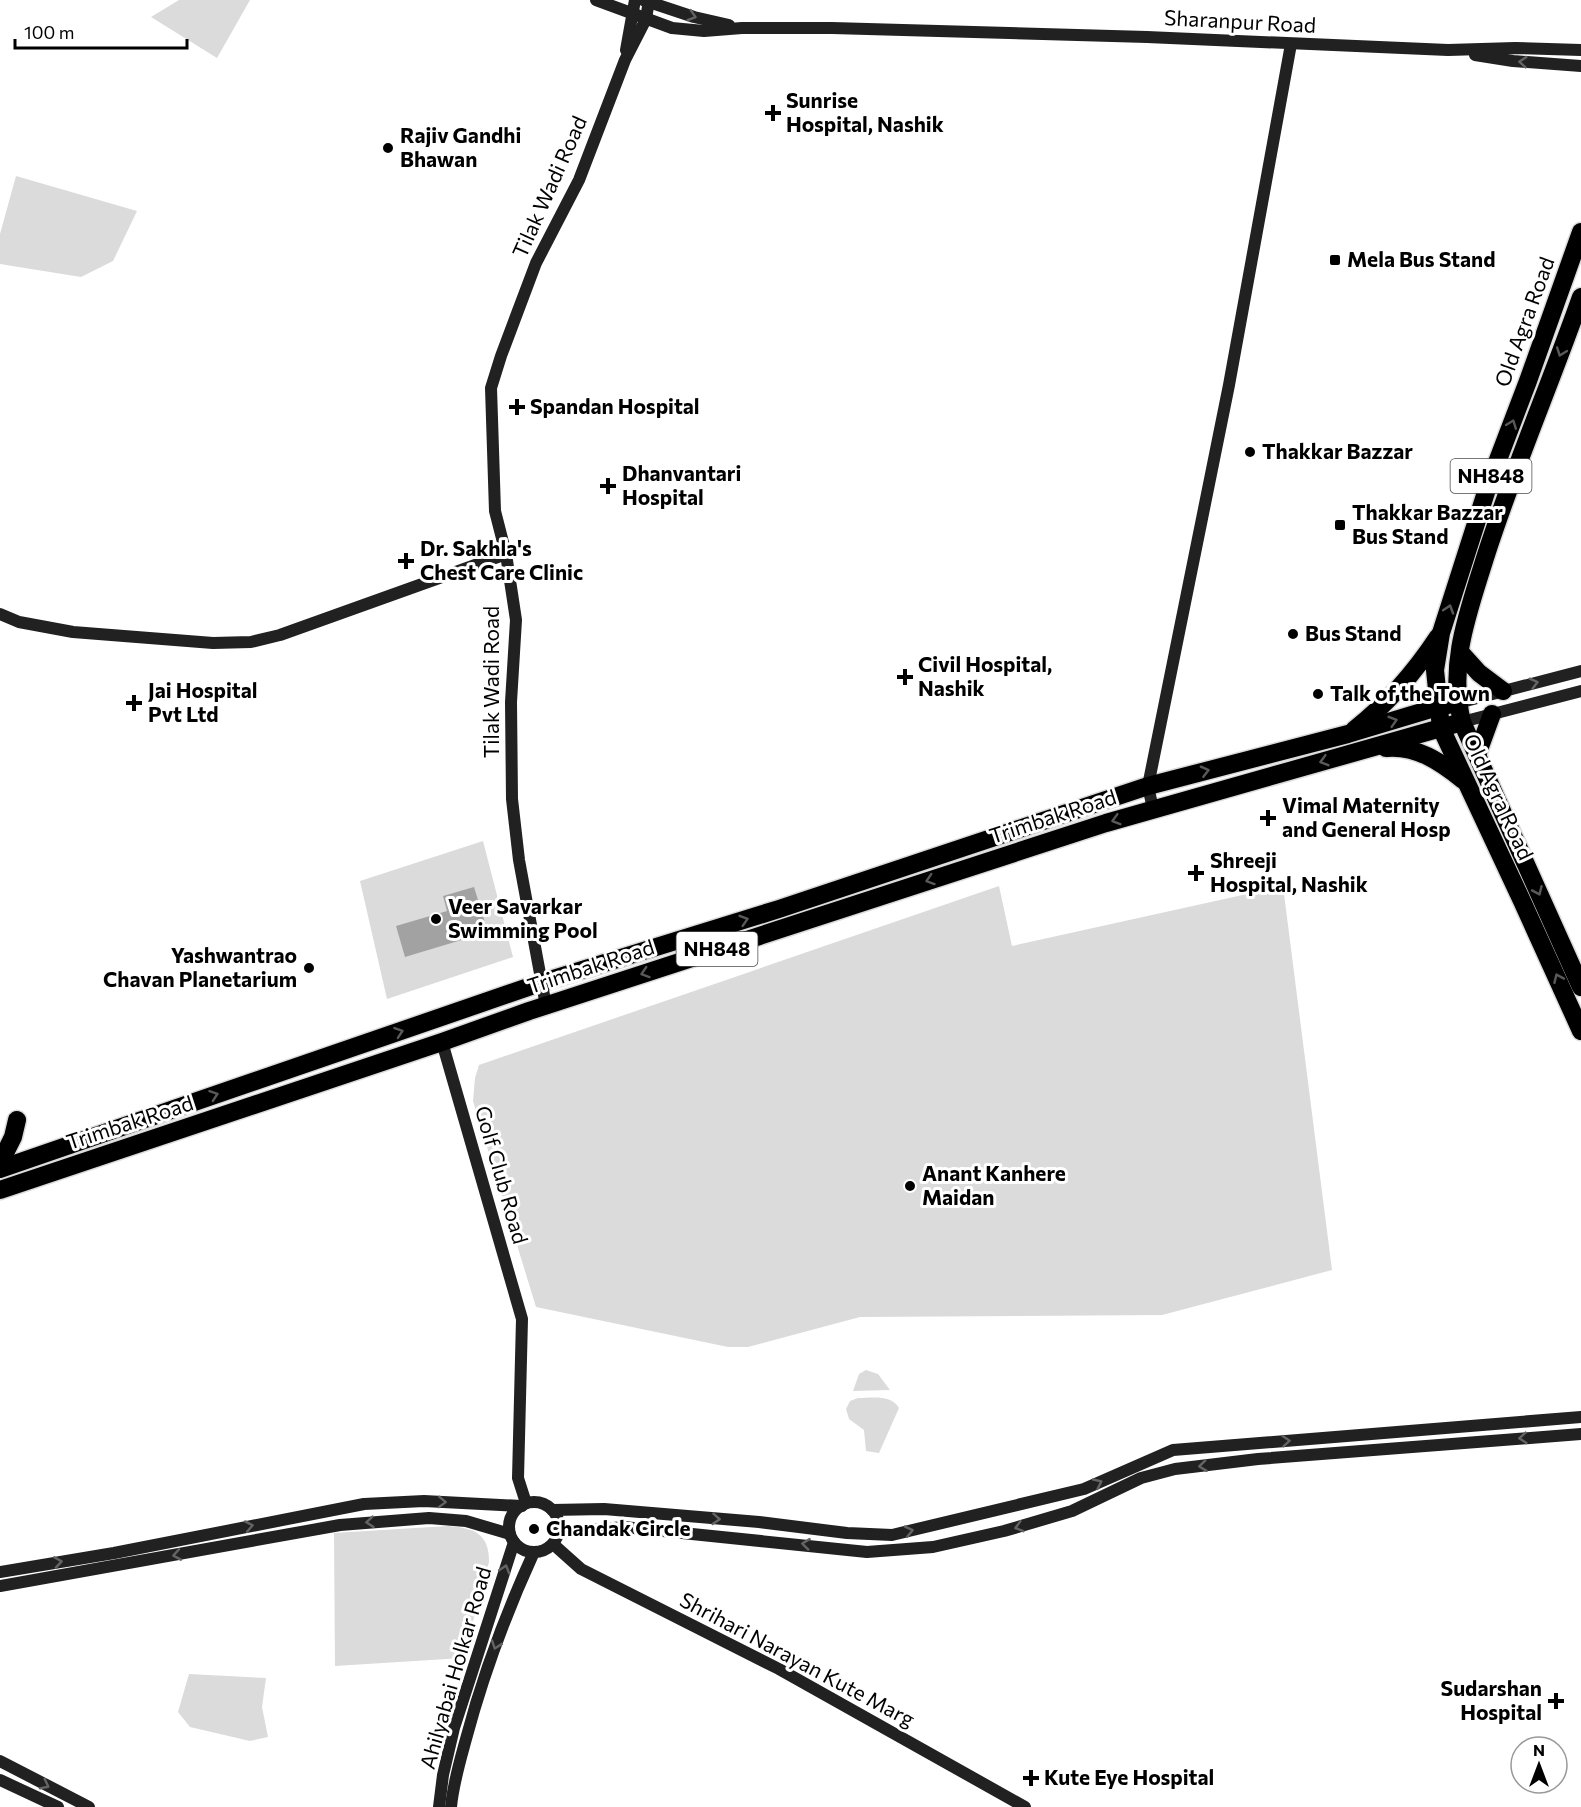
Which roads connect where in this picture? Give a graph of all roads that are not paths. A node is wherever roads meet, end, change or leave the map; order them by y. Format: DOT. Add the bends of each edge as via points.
graph roads {
  1 [pos="596,0"];
  2 [pos="635,0"];
  3 [pos="647,1"];
  4 [pos="665,4"];
  5 [pos="614,7"];
  6 [pos="632,14"];
  7 [pos="646,19"];
  8 [pos="665,26"];
  9 [pos="742,28"];
  10 [pos="633,33"];
  11 [pos="1291,44"];
  12 [pos="1448,50"];
  13 [pos="1581,50"];
  14 [pos="1581,66"];
  15 [pos="1581,232"];
  16 [pos="1581,297"];
  17 [pos="506,554"];
  18 [pos="0,615"];
  19 [pos="1441,633"];
  20 [pos="1460,652"];
  21 [pos="1581,670"];
  22 [pos="1503,691"];
  23 [pos="1581,691"];
  24 [pos="1458,703"];
  25 [pos="1438,707"];
  26 [pos="1492,714"];
  27 [pos="1462,722"];
  28 [pos="1441,728"];
  29 [pos="1348,734"];
  30 [pos="1361,750"];
  31 [pos="1477,755"];
  32 [pos="1467,783"];
  33 [pos="1148,786"];
  34 [pos="1153,809"];
  35 [pos="540,983"];
  36 [pos="1581,987"];
  37 [pos="546,1006"];
  38 [pos="1581,1031"];
  39 [pos="442,1042"];
  40 [pos="17,1120"];
  41 [pos="0,1163"];
  42 [pos="0,1169"];
  43 [pos="0,1190"];
  44 [pos="1581,1417"];
  45 [pos="1581,1434"];
  46 [pos="524,1504"];
  47 [pos="552,1510"];
  48 [pos="834,1532"];
  49 [pos="512,1538"];
  50 [pos="556,1539"];
  51 [pos="832,1547"];
  52 [pos="534,1552"];
  53 [pos="0,1572"];
  54 [pos="0,1586"];
  55 [pos="0,1761"];
  56 [pos="0,1780"];
  57 [pos="57,1807"];
  58 [pos="89,1807"];
  59 [pos="439,1807"];
  60 [pos="451,1807"];
  61 [pos="1025,1807"];
  1 -- 5 [label="main road, Sharanpur Road"];
  2 -- 6 [label="main road, Tilak Wadi Road"];
  3 -- 4 [label="main road, Sharanpur Road"];
  3 -- 7 [label="main road"];
  4 -- 9 [label="main road, Sharanpur Road, one-way" via="694,17"];
  5 -- 6 [label="main road, Sharanpur Road"];
  5 -- 10 [label="main road"];
  6 -- 7 [label="main road, Sharanpur Road"];
  6 -- 10 [label="main road, Tilak Wadi Road"];
  7 -- 8 [label="main road, Sharanpur Road"];
  7 -- 10 [label="main road"];
  8 -- 9 [label="main road, Sharanpur Road" via="704,31"];
  8 -- 10 [label="main road"];
  9 -- 11 [label="main road, Sharanpur Road" via="1135,36"];
  10 -- 17 [label="main road, Tilak Wadi Road" via="579,180 536,263 491,388 495,511"];
  11 -- 12 [label="main road, Sharanpur Road"];
  11 -- 33 [label="main road" via="1229,385"];
  12 -- 13 [label="main road, Sharanpur Road"];
  14 -- 12 [label="main road, Sharanpur Road, one-way" via="1513,61"];
  19 -- 15 [label="highway, Old Agra Road / NH848, one-way" via="1488,486"];
  16 -- 20 [label="highway, Old Agra Road / NH848, one-way" via="1506,491 1461,636"];
  17 -- 18 [label="main road" via="251,642 213,643 73,632"];
  17 -- 35 [label="main road, Tilak Wadi Road" via="516,620 511,702 512,799"];
  19 -- 25 [label="highway, Old Agra Road / NH848" via="1436,670"];
  19 -- 29 [label="highway" via="1403,683"];
  20 -- 22 [label="highway"];
  20 -- 24 [label="highway, Old Agra Road / NH848"];
  22 -- 21 [label="main road, one-way"];
  22 -- 24 [label="main road"];
  23 -- 26 [label="main road"];
  24 -- 25 [label="highway"];
  24 -- 27 [label="highway, Old Agra Road / NH848"];
  25 -- 28 [label="highway, Old Agra Road / NH848"];
  29 -- 25 [label="highway, one-way"];
  26 -- 27 [label="main road"];
  26 -- 31 [label="highway"];
  27 -- 28 [label="highway, Trimbak Road"];
  27 -- 31 [label="highway, Old Agra Road"];
  28 -- 30 [label="highway, Trimbak Road / NH848"];
  28 -- 32 [label="highway, Old Agra Road"];
  33 -- 29 [label="highway, Trimbak Road, one-way"];
  30 -- 32 [label="highway" via="1408,748 1438,762"];
  30 -- 34 [label="highway, Trimbak Road / NH848, one-way"];
  31 -- 36 [label="highway, Old Agra Road, one-way"];
  38 -- 32 [label="highway, Old Agra Road, one-way"];
  33 -- 34 [label="main road"];
  35 -- 33 [label="highway, Trimbak Road / NH848, one-way" via="779,909"];
  34 -- 37 [label="highway, Trimbak Road / NH848, one-way"];
  35 -- 37 [label="main road, Tilak Wadi Road"];
  42 -- 35 [label="highway, Trimbak Road / NH848, one-way"];
  37 -- 39 [label="highway, Trimbak Road / NH848"];
  39 -- 43 [label="highway, Trimbak Road / NH848"];
  39 -- 46 [label="main road, Golf Club Road" via="522,1320 518,1478"];
  40 -- 41 [label="highway"];
  48 -- 44 [label="main road, one-way" via="892,1535 1033,1502 1084,1489 1173,1450"];
  45 -- 51 [label="main road, one-way" via="1174,1469 1141,1479 1072,1511 1004,1531 933,1547 867,1552"];
  46 -- 47 [label="main road" via="540,1503"];
  46 -- 49 [label="main road" via="511,1518"];
  53 -- 46 [label="main road, one-way" via="364,1504"];
  47 -- 48 [label="main road, one-way" via="604,1509"];
  47 -- 50 [label="main road" via="560,1525"];
  48 -- 51 [label="main road"];
  49 -- 52 [label="main road" via="520,1548"];
  49 -- 54 [label="main road, one-way" via="466,1521 429,1518 340,1525"];
  59 -- 49 [label="main road, Ahilyabai Holkar Road, one-way" via="454,1728"];
  51 -- 50 [label="main road, one-way" via="624,1527"];
  50 -- 52 [label="main road" via="549,1548"];
  50 -- 61 [label="main road, Shrihari Narayan Kute Marg" via="581,1569 779,1669"];
  52 -- 60 [label="main road, Ahilyabai Holkar Road, one-way" via="508,1609 474,1708"];
  55 -- 58 [label="main road, one-way"];
  56 -- 57 [label="main road"];
}
